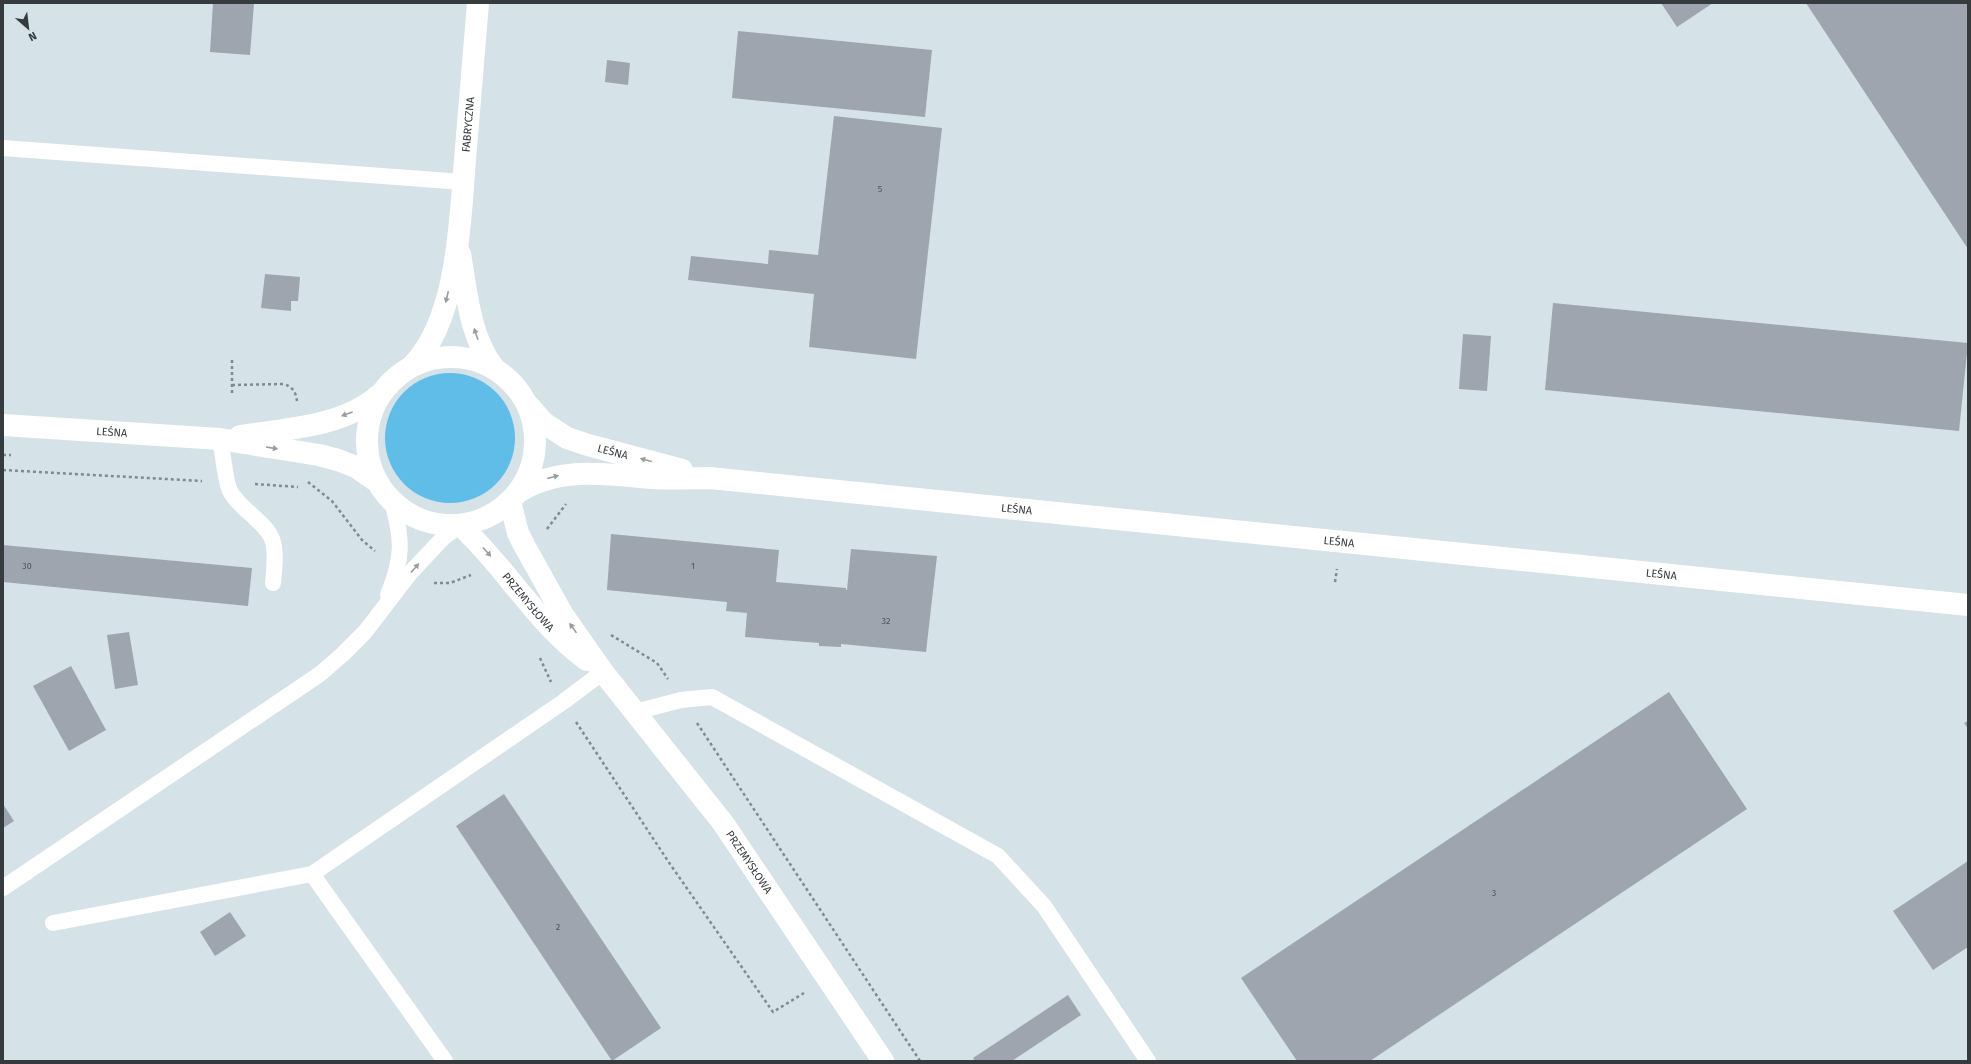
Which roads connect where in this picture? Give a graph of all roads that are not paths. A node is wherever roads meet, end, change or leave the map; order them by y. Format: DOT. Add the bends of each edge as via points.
graph roads {
  1 [pos="478,3"];
  2 [pos="3,148"];
  3 [pos="463,182"];
  4 [pos="458,245"];
  5 [pos="413,365"];
  6 [pos="494,368"];
  7 [pos="380,394"];
  8 [pos="527,404"];
  9 [pos="3,425"];
  10 [pos="220,439"];
  11 [pos="710,478"];
  12 [pos="376,481"];
  13 [pos="514,497"];
  14 [pos="392,502"];
  15 [pos="460,525"];
  16 [pos="273,583"];
  17 [pos="1968,605"];
  18 [pos="382,609"];
  19 [pos="603,672"];
  20 [pos="634,712"];
  21 [pos="312,874"];
  22 [pos="3,888"];
  23 [pos="53,923"];
  24 [pos="445,1061"];
  25 [pos="883,1061"];
  26 [pos="1148,1061"];
  1 -- 3 [label="street, FABRYCZNA"];
  2 -- 3 [label="lane"];
  3 -- 4 [label="street, FABRYCZNA"];
  4 -- 5 [label="street, FABRYCZNA, one-way" via="446,302 430,343"];
  6 -- 4 [label="street, FABRYCZNA, one-way" via="486,358 473,325"];
  5 -- 6 [label="street" via="433,358 454,356 475,360"];
  5 -- 7 [label="street" via="395,378"];
  6 -- 8 [label="street" via="518,390"];
  7 -- 10 [label="street, LEŚNA, one-way" via="367,405 331,420"];
  7 -- 12 [label="street" via="370,415 366,437 368,460"];
  11 -- 8 [label="street, LEŚNA, one-way" via="567,438 544,423"];
  8 -- 13 [label="street" via="535,440 533,459 527,477"];
  9 -- 10 [label="street, LEŚNA"];
  10 -- 12 [label="street, LEŚNA, one-way" via="338,460 356,467"];
  10 -- 16 [label="lane" via="227,482 233,496 272,539"];
  13 -- 11 [label="street, LEŚNA, one-way" via="528,486 552,477 584,473"];
  11 -- 17 [label="street, LEŚNA"];
  12 -- 14 [label="street, LEŚNA"];
  13 -- 15 [label="street, LEŚNA" via="487,517"];
  19 -- 13 [label="street, PRZEMYSŁOWA, one-way" via="563,615 538,573 518,532"];
  14 -- 15 [label="street, LEŚNA" via="412,516 435,524"];
  14 -- 18 [label="lane" via="398,525 400,553 394,579"];
  18 -- 15 [label="lane, one-way" via="427,554"];
  15 -- 19 [label="street, PRZEMYSŁOWA, one-way" via="496,561 523,598 553,632 572,650"];
  18 -- 22 [label="lane" via="366,632 320,674"];
  19 -- 20 [label="street, PRZEMYSŁOWA"];
  19 -- 21 [label="lane"];
  20 -- 25 [label="street, PRZEMYSŁOWA" via="723,823"];
  20 -- 26 [label="lane" via="681,700 712,697 998,856 1044,906"];
  21 -- 23 [label="lane"];
  21 -- 24 [label="lane"];
}
